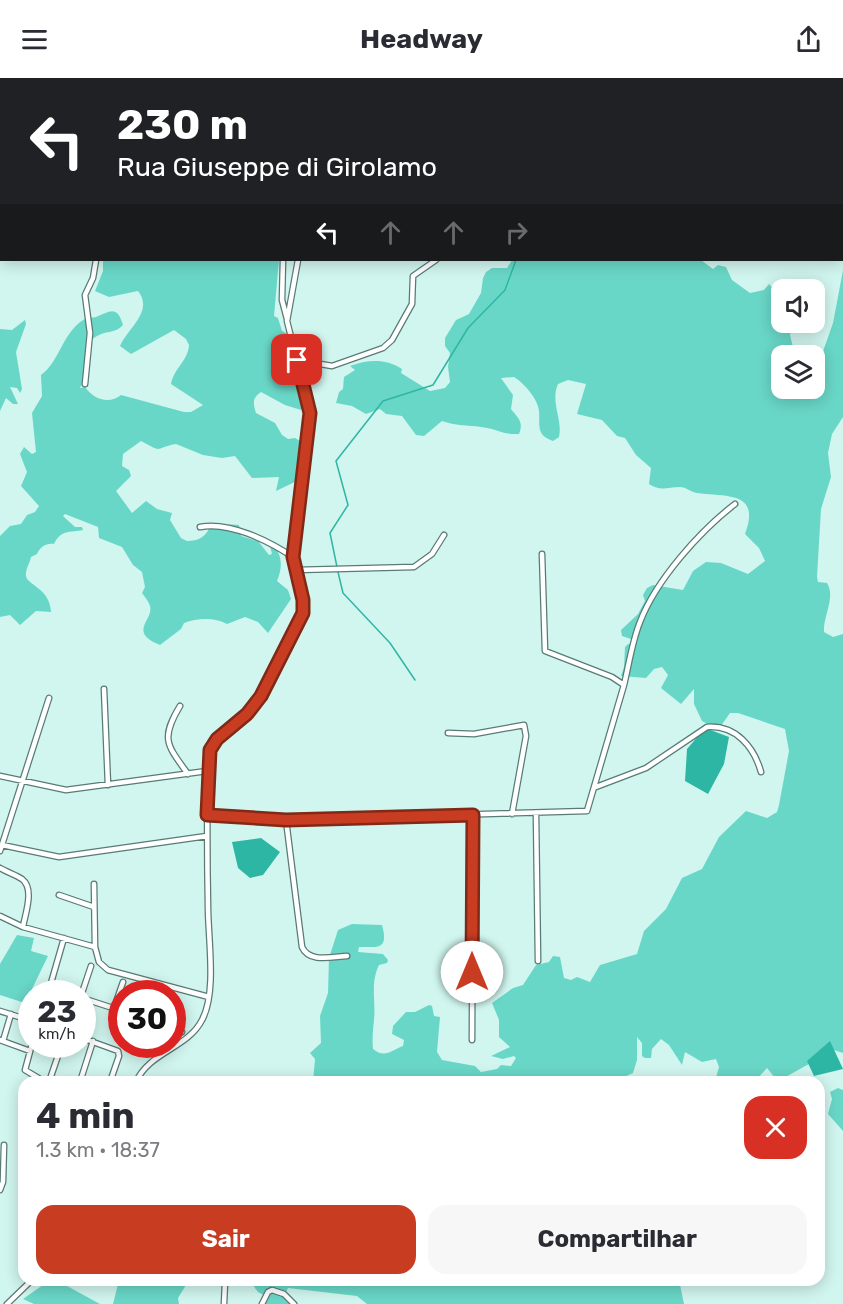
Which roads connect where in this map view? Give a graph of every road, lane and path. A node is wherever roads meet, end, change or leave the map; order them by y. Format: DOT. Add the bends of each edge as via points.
graph roads {
  1 [pos="96,261"];
  2 [pos="283,261"];
  3 [pos="298,261"];
  4 [pos="435,261"];
  5 [pos="287,321"];
  6 [pos="297,360"];
  7 [pos="85,384"];
  8 [pos="735,504"];
  9 [pos="200,527"];
  10 [pos="444,535"];
  11 [pos="542,554"];
  12 [pos="293,557"];
  13 [pos="296,570"];
  14 [pos="624,685"];
  15 [pos="104,689"];
  16 [pos="49,698"];
  17 [pos="180,706"];
  18 [pos="448,733"];
  19 [pos="207,771"];
  20 [pos="761,772"];
  21 [pos="188,774"];
  22 [pos="0,776"];
  23 [pos="22,781"];
  24 [pos="108,784"];
  25 [pos="596,787"];
  26 [pos="512,814"];
  27 [pos="536,814"];
  28 [pos="207,815"];
  29 [pos="473,815"];
  30 [pos="286,820"];
  31 [pos="207,836"];
  32 [pos="1,848"];
  33 [pos="0,868"];
  34 [pos="94,884"];
  35 [pos="59,895"];
  36 [pos="94,907"];
  37 [pos="0,916"];
  38 [pos="23,927"];
  39 [pos="64,938"];
  40 [pos="94,947"];
  41 [pos="347,956"];
  42 [pos="538,961"];
  43 [pos="91,966"];
  44 [pos="52,980"];
  45 [pos="86,980"];
  46 [pos="209,997"];
  47 [pos="0,1011"];
  48 [pos="11,1014"];
  49 [pos="18,1016"];
  50 [pos="472,1040"];
  51 [pos="1,1041"];
  52 [pos="96,1042"];
  53 [pos="18,1047"];
  54 [pos="28,1058"];
  55 [pos="56,1058"];
  56 [pos="88,1058"];
  57 [pos="35,1076"];
  58 [pos="49,1076"];
  59 [pos="82,1076"];
  60 [pos="113,1076"];
  61 [pos="140,1076"];
  62 [pos="4,1145"];
  63 [pos="0,1190"];
  64 [pos="26,1286"];
  65 [pos="225,1286"];
  66 [pos="7,1304"];
  67 [pos="224,1304"];
  68 [pos="262,1304"];
  69 [pos="294,1304"];
  1 -- 7 [label="street" via="85,295 90,333"];
  2 -- 5 [label="street" via="282,300"];
  3 -- 5 [label="street"];
  4 -- 6 [label="street" via="413,276 412,304 392,340 383,348 332,366"];
  5 -- 6 [label="street"];
  6 -- 12 [label="street" via="310,413"];
  8 -- 14 [label="street" via="701,534 653,596 639,624"];
  9 -- 12 [label="street" via="220,525 262,538"];
  10 -- 13 [label="street" via="432,554 414,567"];
  11 -- 14 [label="street" via="545,651"];
  12 -- 13 [label="street"];
  13 -- 19 [label="street" via="303,613 261,696 247,714 213,743"];
  14 -- 25 [label="street"];
  15 -- 24 [label="street"];
  16 -- 23 [label="street"];
  17 -- 21 [label="street" via="166,738"];
  18 -- 26 [label="street" via="474,734 524,725 526,736"];
  19 -- 21 [label="street"];
  19 -- 28 [label="street"];
  20 -- 25 [label="street" via="755,754 742,739 713,727 694,734 646,768"];
  21 -- 24 [label="street"];
  22 -- 23 [label="street"];
  23 -- 24 [label="street" via="60,790"];
  23 -- 32 [label="street"];
  25 -- 27 [label="street" via="585,813"];
  26 -- 27 [label="street"];
  26 -- 29 [label="street"];
  27 -- 42 [label="street"];
  28 -- 30 [label="street"];
  28 -- 31 [label="street"];
  29 -- 30 [label="street"];
  29 -- 50 [label="street"];
  30 -- 41 [label="street" via="304,952 313,958"];
  31 -- 32 [label="street" via="59,857"];
  31 -- 46 [label="street"];
  33 -- 38 [label="street" via="26,884"];
  34 -- 36 [label="street"];
  35 -- 36 [label="street"];
  36 -- 40 [label="street"];
  37 -- 38 [label="street"];
  38 -- 39 [label="street"];
  39 -- 40 [label="street"];
  39 -- 44 [label="street"];
  40 -- 46 [label="street" via="99,962 108,970"];
  43 -- 45 [label="street"];
  46 -- 61 [label="street" via="202,1022 148,1065"];
  47 -- 48 [label="street"];
  48 -- 49 [label="street"];
  48 -- 51 [label="street"];
  51 -- 53 [label="street"];
  52 -- 60 [label="street" via="118,1050"];
  54 -- 57 [label="street" via="25,1071"];
  55 -- 58 [label="street"];
  56 -- 59 [label="street"];
  62 -- 63 [label="street"];
  64 -- 66 [label="street"];
  65 -- 67 [label="street"];
  68 -- 69 [label="street" via="272,1290 284,1294"];
}
